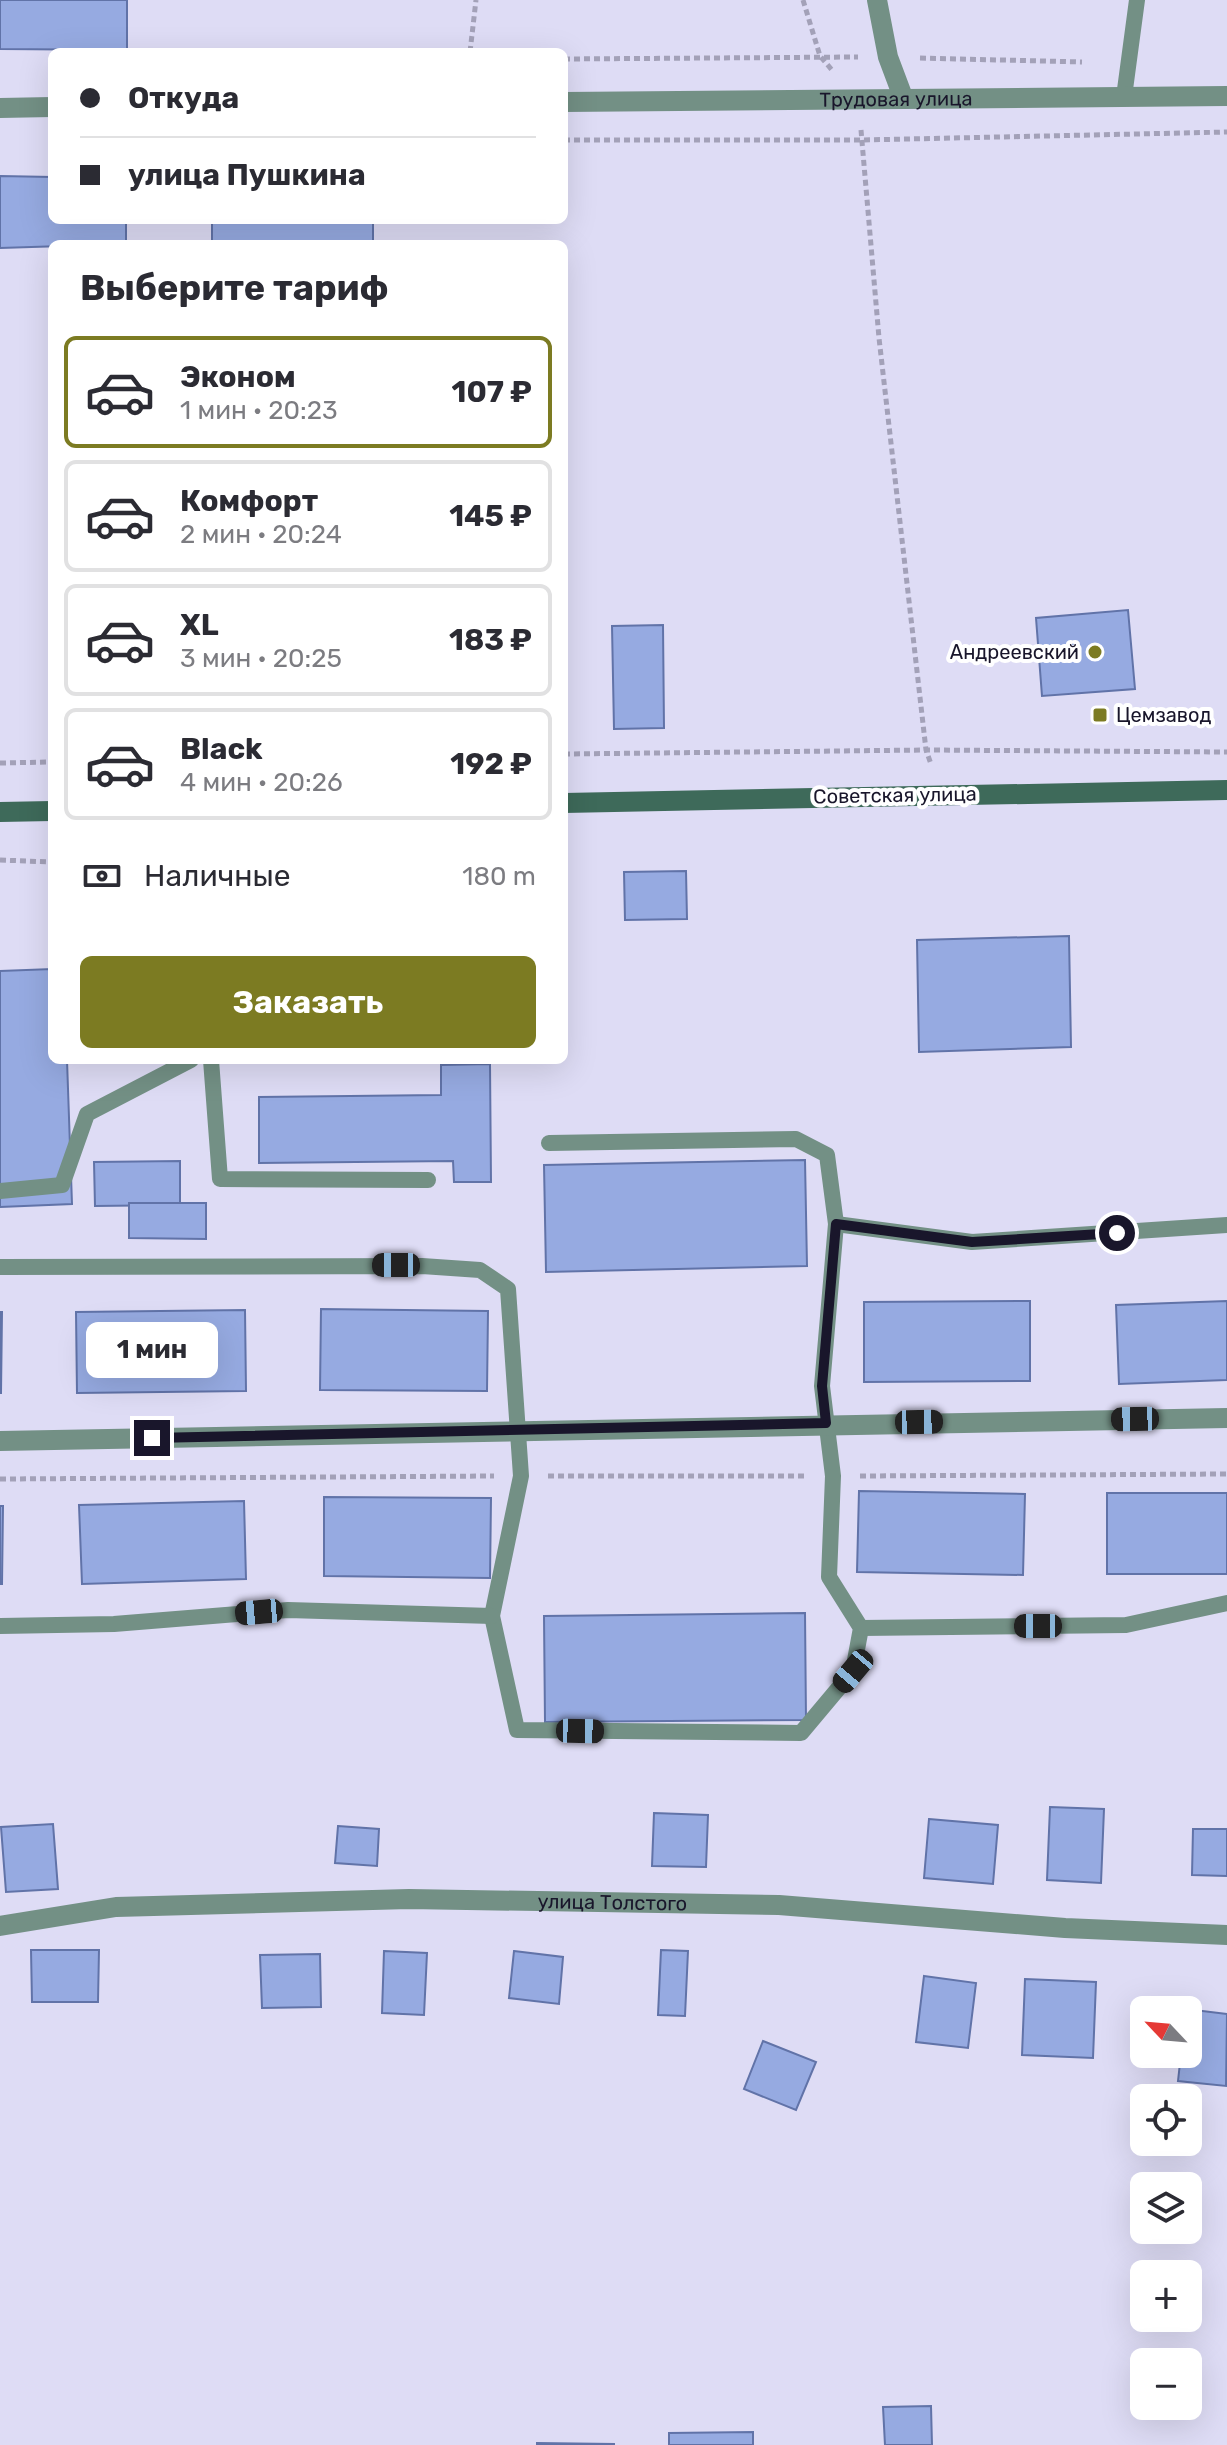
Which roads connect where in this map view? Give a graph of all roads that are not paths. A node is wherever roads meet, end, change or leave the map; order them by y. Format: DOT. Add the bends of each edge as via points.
graph roads {
  1 [pos="877,0"];
  2 [pos="1137,0"];
  3 [pos="1227,96"];
  4 [pos="903,97"];
  5 [pos="1124,97"];
  6 [pos="568,102"];
  7 [pos="48,107"];
  8 [pos="0,108"];
  9 [pos="1227,790"];
  10 [pos="568,803"];
  11 [pos="48,811"];
  12 [pos="0,812"];
  13 [pos="183,1064"];
  14 [pos="211,1064"];
  15 [pos="549,1143"];
  16 [pos="428,1180"];
  17 [pos="0,1191"];
  18 [pos="836,1224"];
  19 [pos="1227,1225"];
  20 [pos="0,1267"];
  21 [pos="1227,1418"];
  22 [pos="826,1423"];
  23 [pos="518,1430"];
  24 [pos="0,1441"];
  25 [pos="1227,1603"];
  26 [pos="492,1616"];
  27 [pos="0,1626"];
  28 [pos="861,1628"];
  29 [pos="0,1926"];
  30 [pos="1227,1935"];
  1 -- 4 [label="street" via="888,57"];
  2 -- 5 [label="lane"];
  3 -- 5 [label="street, Трудовая улица"];
  4 -- 5 [label="street, Трудовая улица"];
  4 -- 6 [label="street, Трудовая улица"];
  7 -- 8 [label="street"];
  9 -- 10 [label="main road, Советская улица"];
  11 -- 12 [label="main road"];
  13 -- 17 [label="lane" via="87,1114 62,1185"];
  14 -- 16 [label="lane" via="220,1179"];
  15 -- 18 [label="lane" via="796,1139 827,1155"];
  18 -- 19 [label="lane" via="972,1242"];
  18 -- 22 [label="lane" via="822,1386"];
  20 -- 23 [label="lane" via="407,1265 480,1270 508,1289"];
  21 -- 22 [label="street"];
  22 -- 23 [label="street"];
  22 -- 28 [label="lane" via="833,1476 829,1577"];
  23 -- 24 [label="street"];
  23 -- 26 [label="lane" via="521,1476"];
  25 -- 28 [label="lane" via="1126,1625"];
  26 -- 27 [label="lane" via="288,1610 114,1624"];
  26 -- 28 [label="lane" via="517,1730 801,1733 853,1671"];
  29 -- 30 [label="street, улица Толстого" via="116,1907 409,1899 779,1905"];
}
